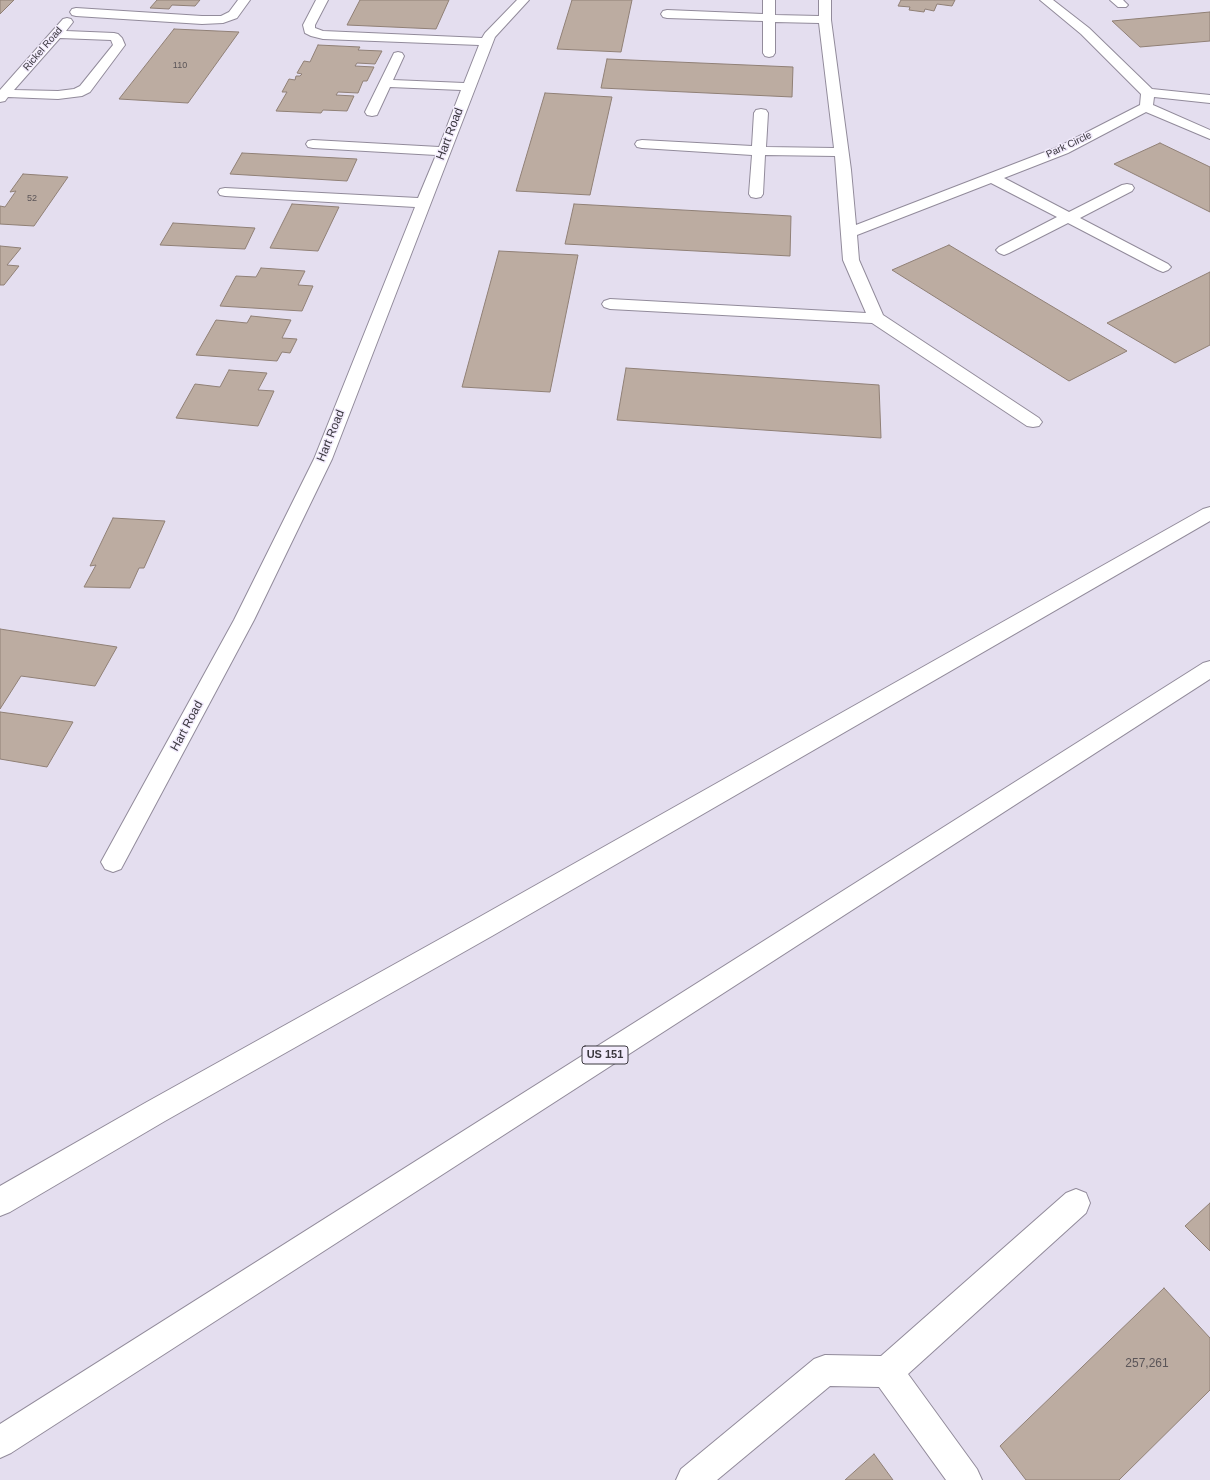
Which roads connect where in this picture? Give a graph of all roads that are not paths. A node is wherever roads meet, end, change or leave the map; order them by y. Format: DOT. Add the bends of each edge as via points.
graph roads {
  1 [pos="86,0"];
  2 [pos="244,0"];
  3 [pos="322,0"];
  4 [pos="523,0"];
  5 [pos="769,0"];
  6 [pos="826,0"];
  7 [pos="1046,0"];
  8 [pos="144,5"];
  9 [pos="76,12"];
  10 [pos="666,14"];
  11 [pos="135,16"];
  12 [pos="770,18"];
  13 [pos="825,20"];
  14 [pos="57,34"];
  15 [pos="487,42"];
  16 [pos="769,53"];
  17 [pos="398,56"];
  18 [pos="385,83"];
  19 [pos="469,87"];
  20 [pos="2,95"];
  21 [pos="1210,99"];
  22 [pos="1147,100"];
  23 [pos="372,112"];
  24 [pos="761,113"];
  25 [pos="1210,135"];
  26 [pos="313,144"];
  27 [pos="642,144"];
  28 [pos="444,151"];
  29 [pos="759,151"];
  30 [pos="841,152"];
  31 [pos="991,177"];
  32 [pos="1127,188"];
  33 [pos="225,192"];
  34 [pos="756,194"];
  35 [pos="423,203"];
  36 [pos="1069,218"];
  37 [pos="848,233"];
  38 [pos="1004,250"];
  39 [pos="1163,267"];
  40 [pos="610,304"];
  41 [pos="876,318"];
  42 [pos="1032,422"];
  43 [pos="1210,513"];
  44 [pos="1210,668"];
  45 [pos="113,862"];
  46 [pos="0,1202"];
  47 [pos="1076,1203"];
  48 [pos="887,1372"];
  49 [pos="0,1442"];
  50 [pos="692,1480"];
  51 [pos="966,1480"];
  1 -- 9 [label="main road, Rickel Road"];
  2 -- 11 [label="main road" via="233,15 223,20"];
  3 -- 15 [label="main road" via="309,25 309,30 314,33"];
  4 -- 15 [label="main road, Hart Road" via="489,36"];
  5 -- 12 [label="main road"];
  6 -- 13 [label="main road"];
  7 -- 22 [label="main road" via="1086,31"];
  8 -- 11 [label="main road"];
  9 -- 11 [label="main road"];
  9 -- 14 [label="main road, Rickel Road"];
  10 -- 12 [label="main road"];
  12 -- 13 [label="main road"];
  12 -- 16 [label="main road"];
  13 -- 30 [label="main road"];
  14 -- 20 [label="main road, Rickel Road"];
  14 -- 20 [label="main road" via="114,37 118,45 85,89 77,93"];
  15 -- 19 [label="main road, Hart Road"];
  17 -- 18 [label="main road"];
  18 -- 19 [label="main road"];
  18 -- 23 [label="main road"];
  19 -- 28 [label="main road, Hart Road"];
  21 -- 22 [label="main road"];
  22 -- 25 [label="main road"];
  22 -- 31 [label="main road, Park Circle" via="1063,150"];
  24 -- 29 [label="main road"];
  26 -- 28 [label="main road"];
  27 -- 29 [label="main road"];
  28 -- 35 [label="main road, Hart Road"];
  29 -- 30 [label="main road"];
  29 -- 34 [label="main road"];
  30 -- 37 [label="main road"];
  31 -- 36 [label="main road"];
  31 -- 37 [label="main road, Park Circle"];
  32 -- 36 [label="main road"];
  33 -- 35 [label="main road"];
  35 -- 45 [label="main road, Hart Road" via="323,458 244,620"];
  36 -- 38 [label="main road"];
  36 -- 39 [label="main road"];
  37 -- 41 [label="main road" via="851,260"];
  40 -- 41 [label="main road"];
  41 -- 42 [label="main road"];
  43 -- 46 [label="main road"];
  44 -- 49 [label="main road, US 151"];
  47 -- 48 [label="main road"];
  48 -- 50 [label="main road" via="825,1370"];
  48 -- 51 [label="main road"];
}
